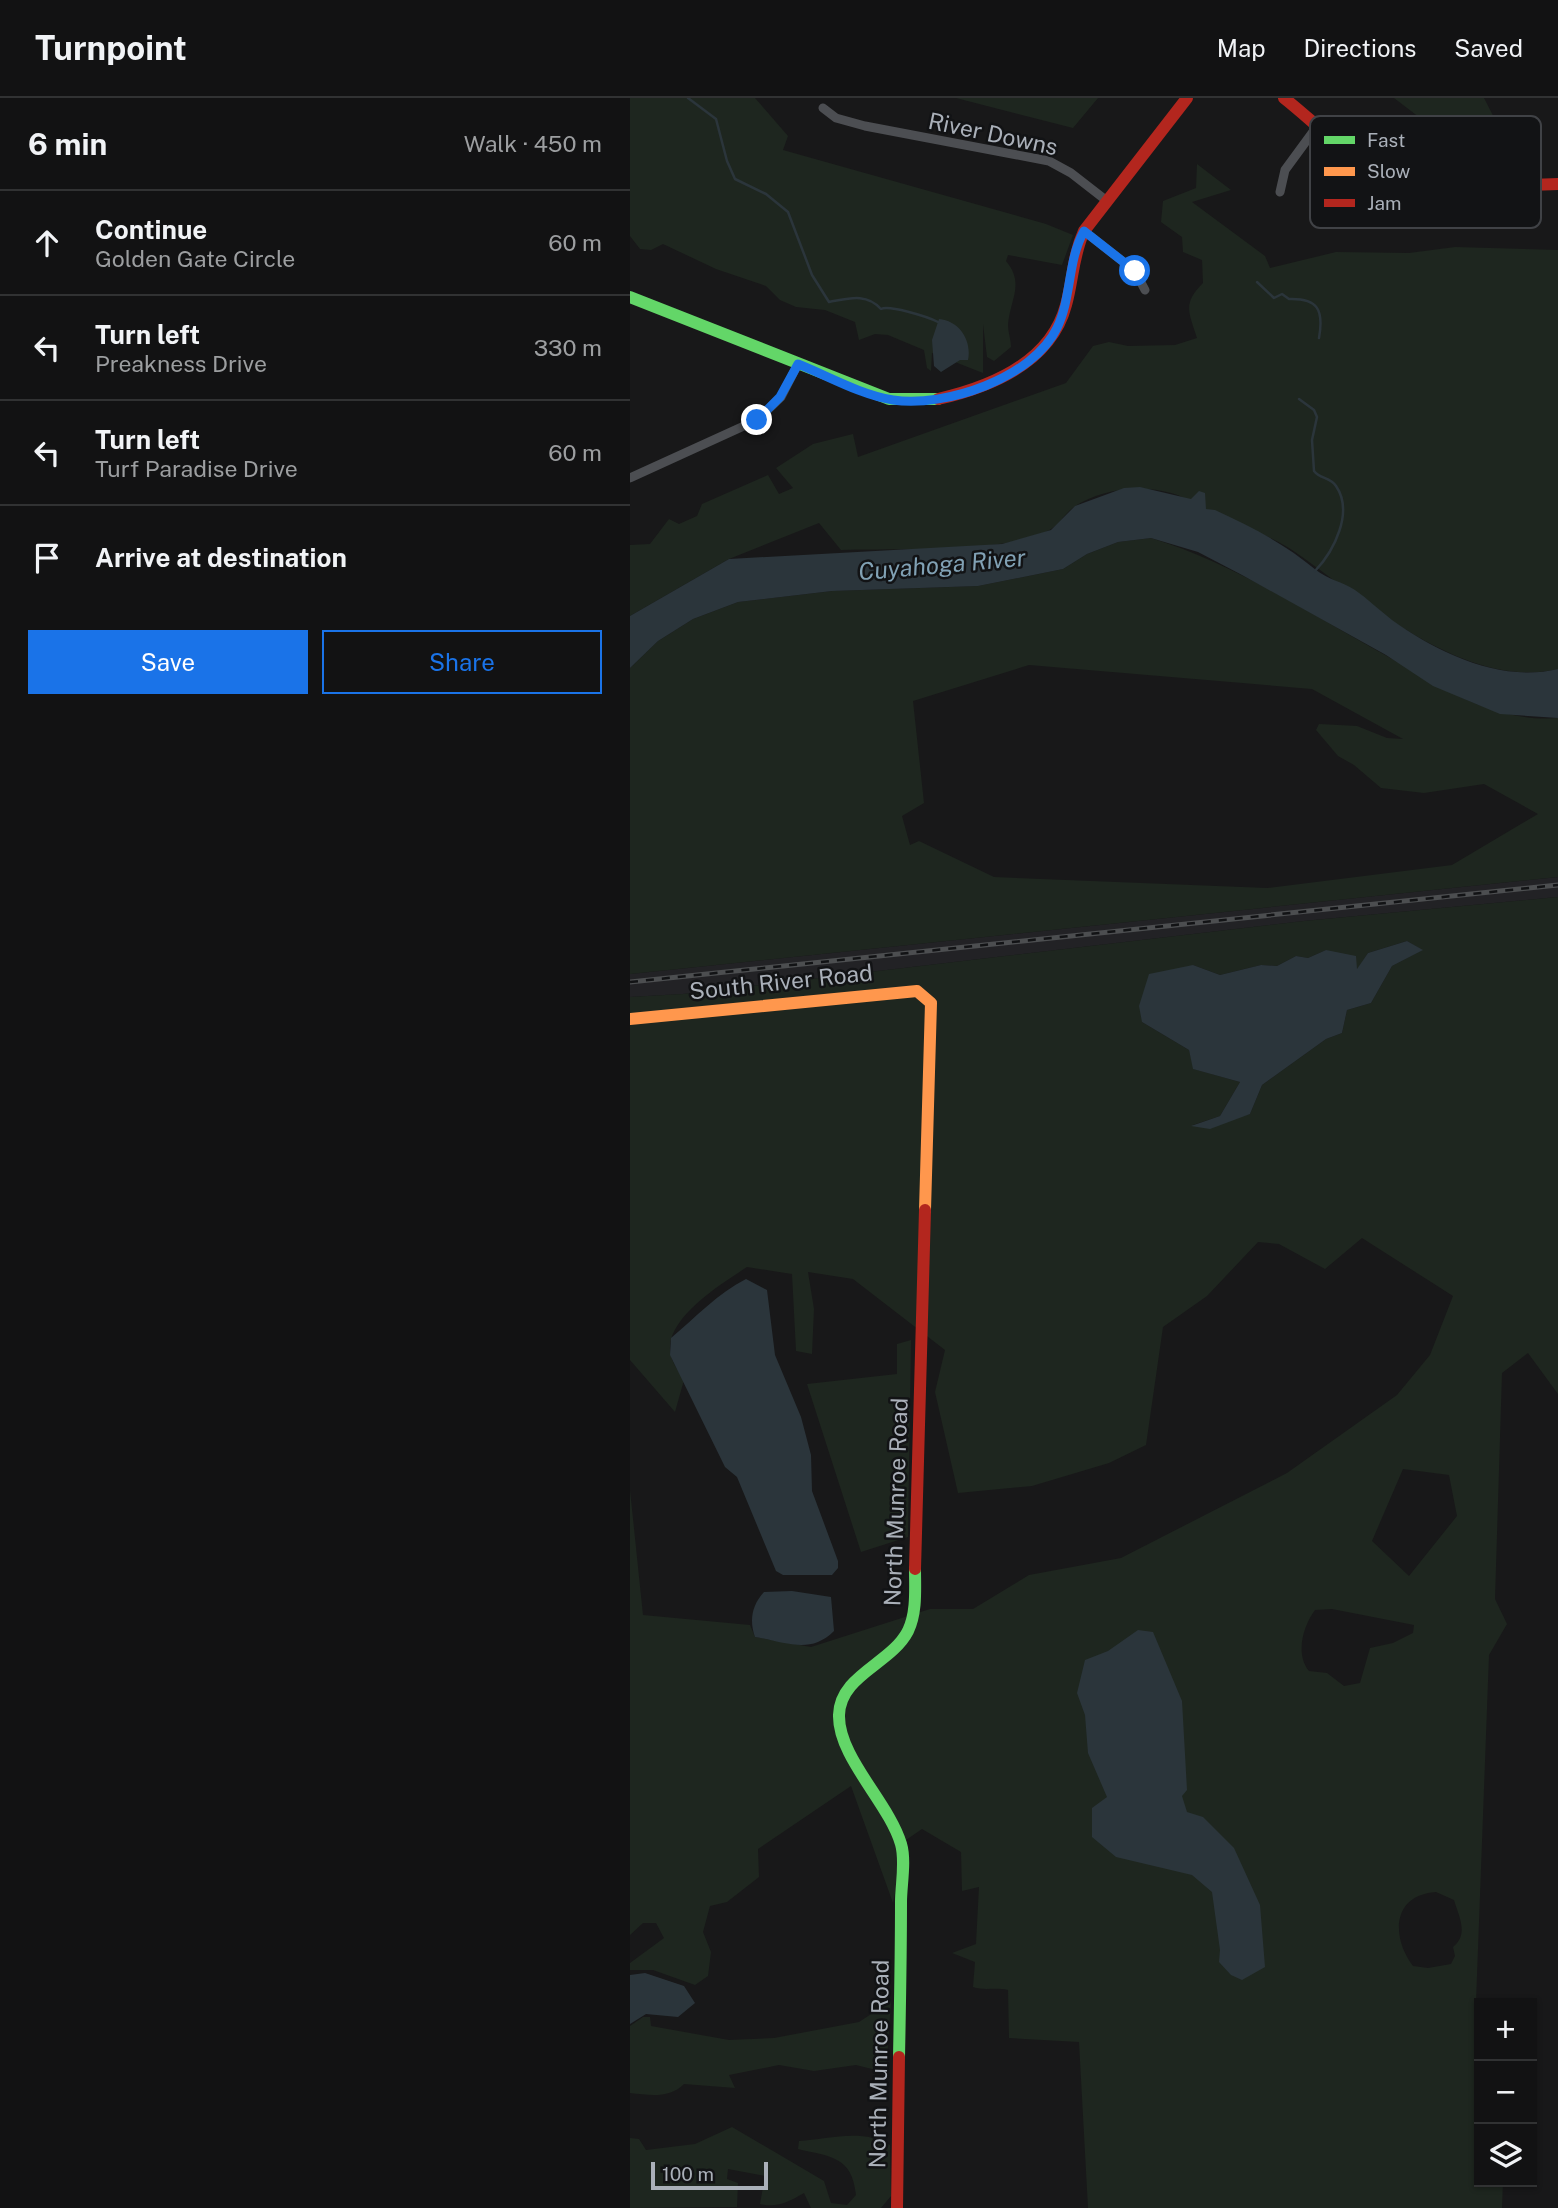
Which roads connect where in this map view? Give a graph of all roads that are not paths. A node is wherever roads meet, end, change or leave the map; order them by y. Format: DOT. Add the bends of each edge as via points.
graph roads {
  1 [pos="1186,98"];
  2 [pos="1284,98"];
  3 [pos="823,108"];
  4 [pos="1310,119"];
  5 [pos="1310,136"];
  6 [pos="1280,192"];
  7 [pos="1107,201"];
  8 [pos="1084,231"];
  9 [pos="1145,290"];
  10 [pos="630,297"];
  11 [pos="798,364"];
  12 [pos="630,478"];
  13 [pos="931,1003"];
  14 [pos="630,1019"];
  15 [pos="897,2208"];
  1 -- 7 [label="street"];
  2 -- 4 [label="street"];
  3 -- 7 [label="street, River Downs" via="836,118 865,126 1049,161"];
  5 -- 6 [label="street" via="1285,170"];
  7 -- 8 [label="street"];
  8 -- 9 [label="street" via="1135,271"];
  8 -- 11 [label="street" via="1073,255 1065,310 1055,332 1038,355 1006,377 925,401 897,400"];
  10 -- 11 [label="street"];
  11 -- 12 [label="street" via="780,397 757,420"];
  13 -- 14 [label="street, South River Road" via="917,991 898,991"];
  13 -- 15 [label="street, North Munroe Road" via="914,1615 894,1653 843,1695 838,1714 849,1749 890,1812 902,1848"];
}
